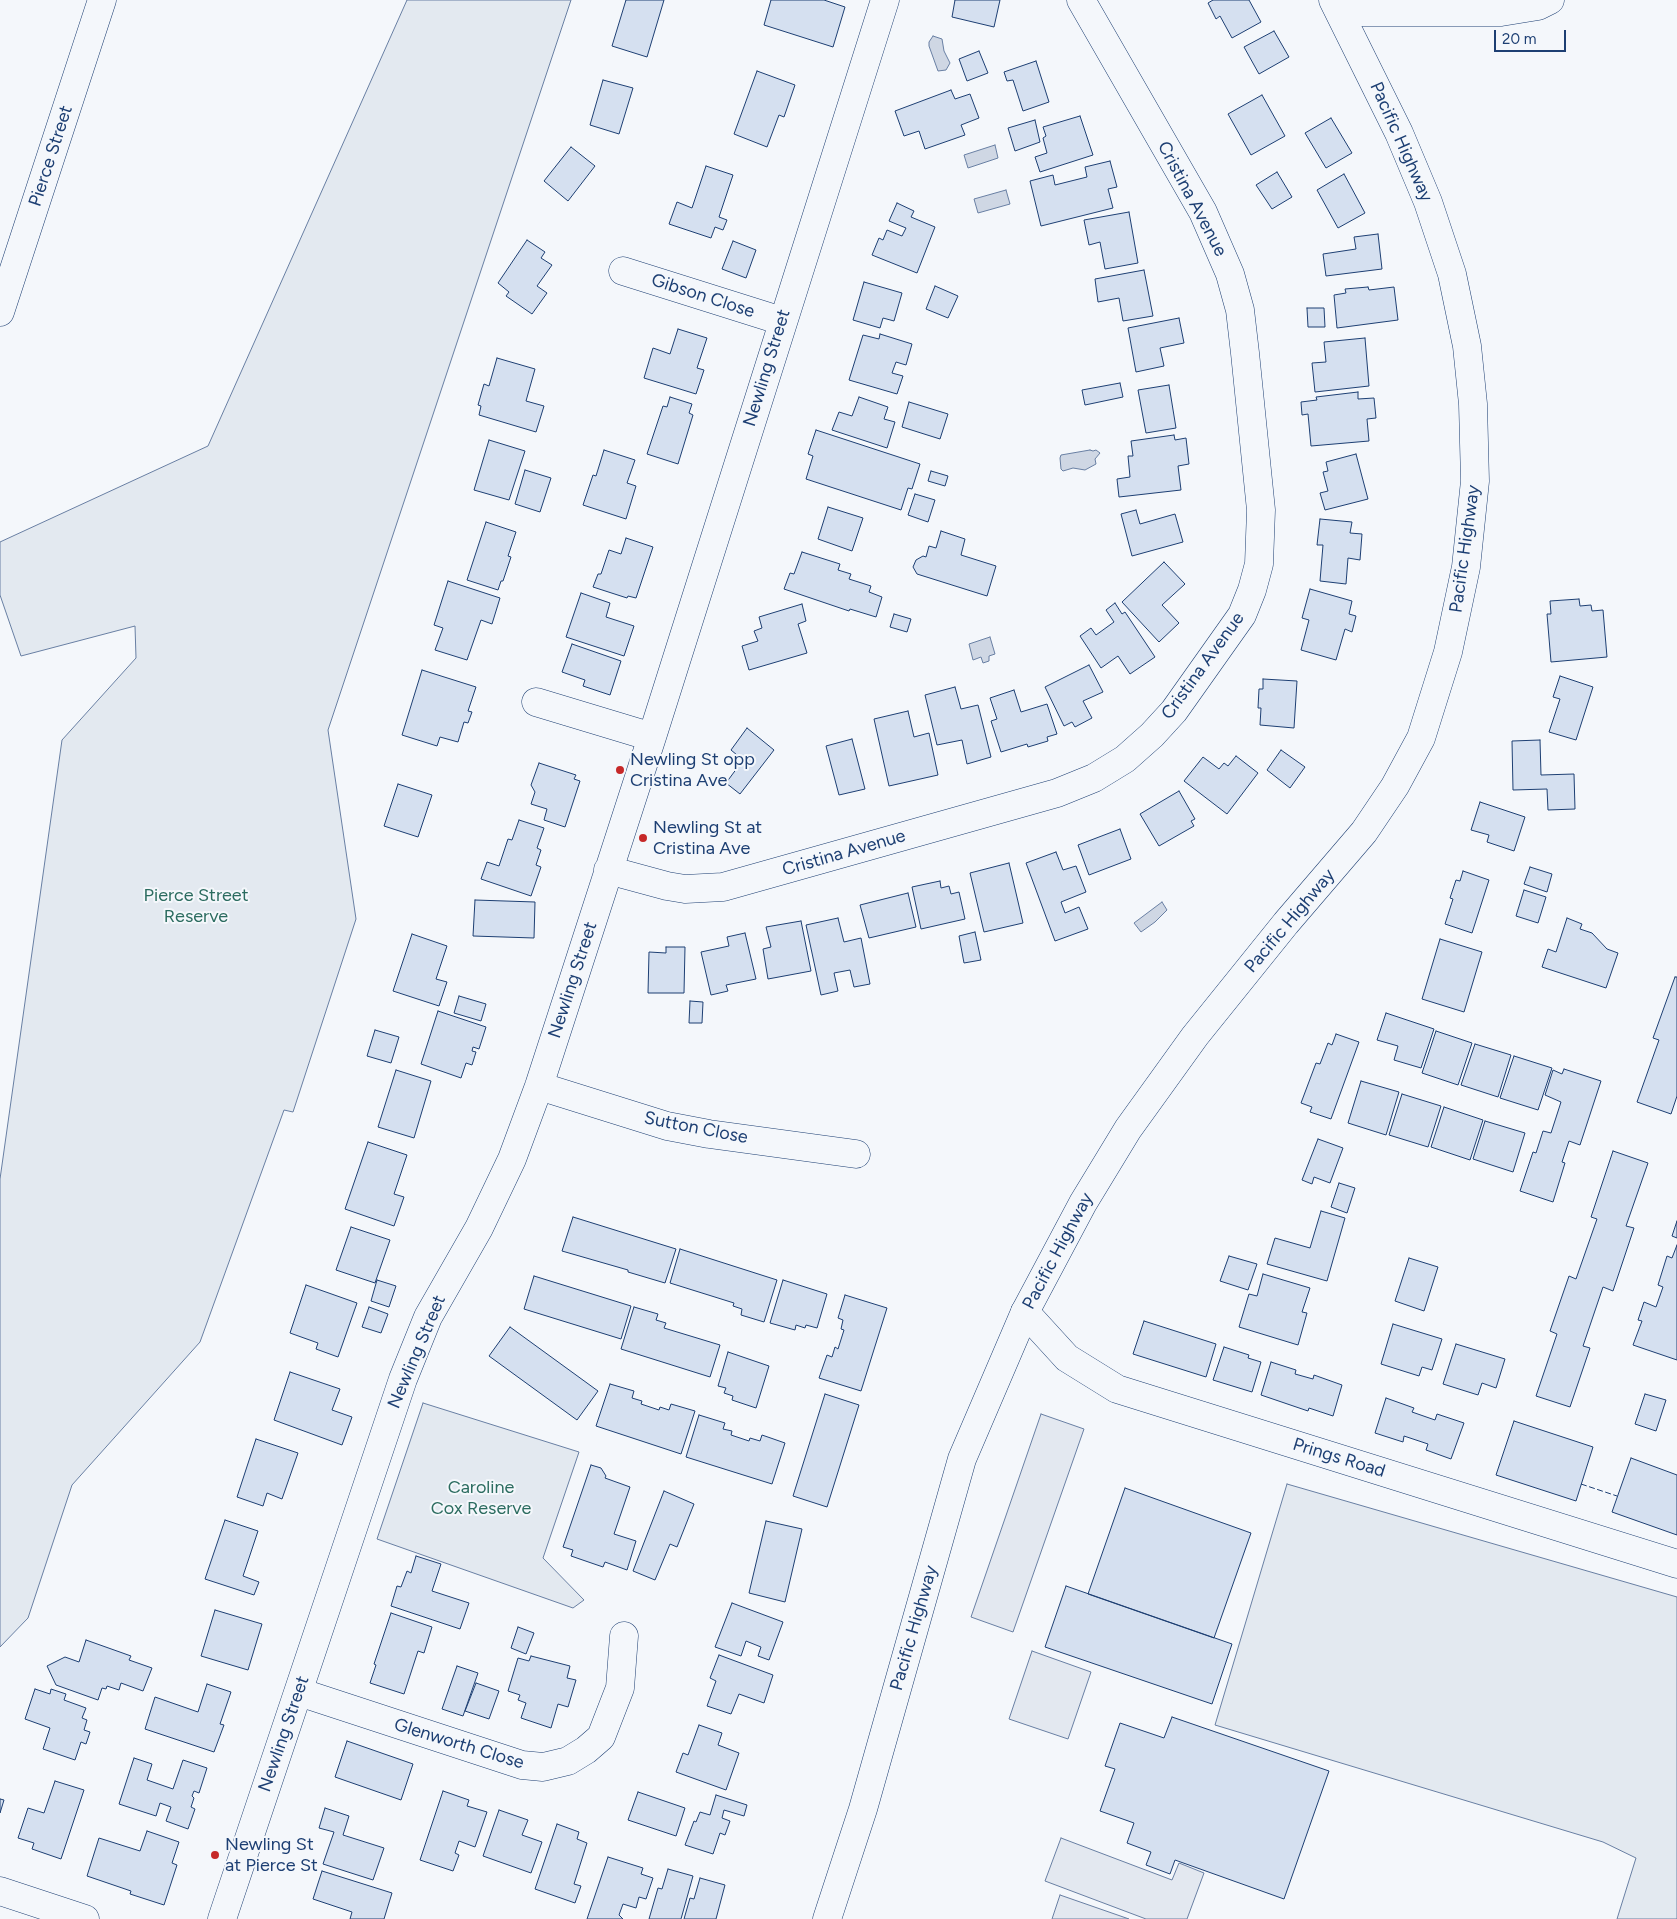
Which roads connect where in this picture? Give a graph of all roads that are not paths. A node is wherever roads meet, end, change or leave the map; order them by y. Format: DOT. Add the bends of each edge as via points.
graph roads {
  1 [pos="102,0"];
  2 [pos="885,0"];
  3 [pos="1081,0"];
  4 [pos="1550,0"];
  5 [pos="1336,6"];
  6 [pos="623,270"];
  7 [pos="0,312"];
  8 [pos="782,321"];
  9 [pos="536,702"];
  10 [pos="652,737"];
  11 [pos="608,870"];
  12 [pos="539,1086"];
  13 [pos="856,1154"];
  14 [pos="1025,1312"];
  15 [pos="1677,1564"];
  16 [pos="624,1636"];
  17 [pos="298,1692"];
  18 [pos="863,1809"];
  19 [pos="0,1891"];
  20 [pos="85,1919"];
  21 [pos="222,1919"];
  22 [pos="827,1919"];
  23 [pos="841,1919"];
  1 -- 7 [label="street, Pierce Street"];
  2 -- 8 [label="street, Newling Street"];
  3 -- 11 [label="street, Cristina Avenue" via="1203,212 1230,274 1240,310 1261,510 1259,564 1242,616 1152,736 1125,760 1094,778 1057,792 723,887 685,889"];
  4 -- 5 [label="street" via="1538,6 1501,12"];
  5 -- 14 [label="street, Pacific Highway" via="1400,133 1428,202 1452,274 1467,346 1473,404 1475,481 1466,567 1448,652 1421,738 1395,786 1364,832 1195,1036 1128,1129 1082,1203"];
  6 -- 8 [label="street, Gibson Close"];
  8 -- 10 [label="street, Newling Street"];
  9 -- 10 [label="street"];
  10 -- 11 [label="street, Newling Street"];
  11 -- 12 [label="street, Newling Street"];
  12 -- 13 [label="street, Sutton Close" via="667,1126"];
  12 -- 17 [label="street, Newling Street" via="512,1159 479,1228 428,1317 413,1352"];
  14 -- 15 [label="street, Prings Road" via="1067,1358 1118,1389"];
  14 -- 18 [label="street, Pacific Highway" via="962,1459"];
  16 -- 17 [label="street, Glenworth Close" via="620,1688 601,1737 568,1760 543,1767 522,1765"];
  17 -- 21 [label="street, Newling Street"];
  18 -- 22 [label="street, Pacific Highway"];
  18 -- 23 [label="street, Pacific Highway"];
  19 -- 20 [label="street"];
}
